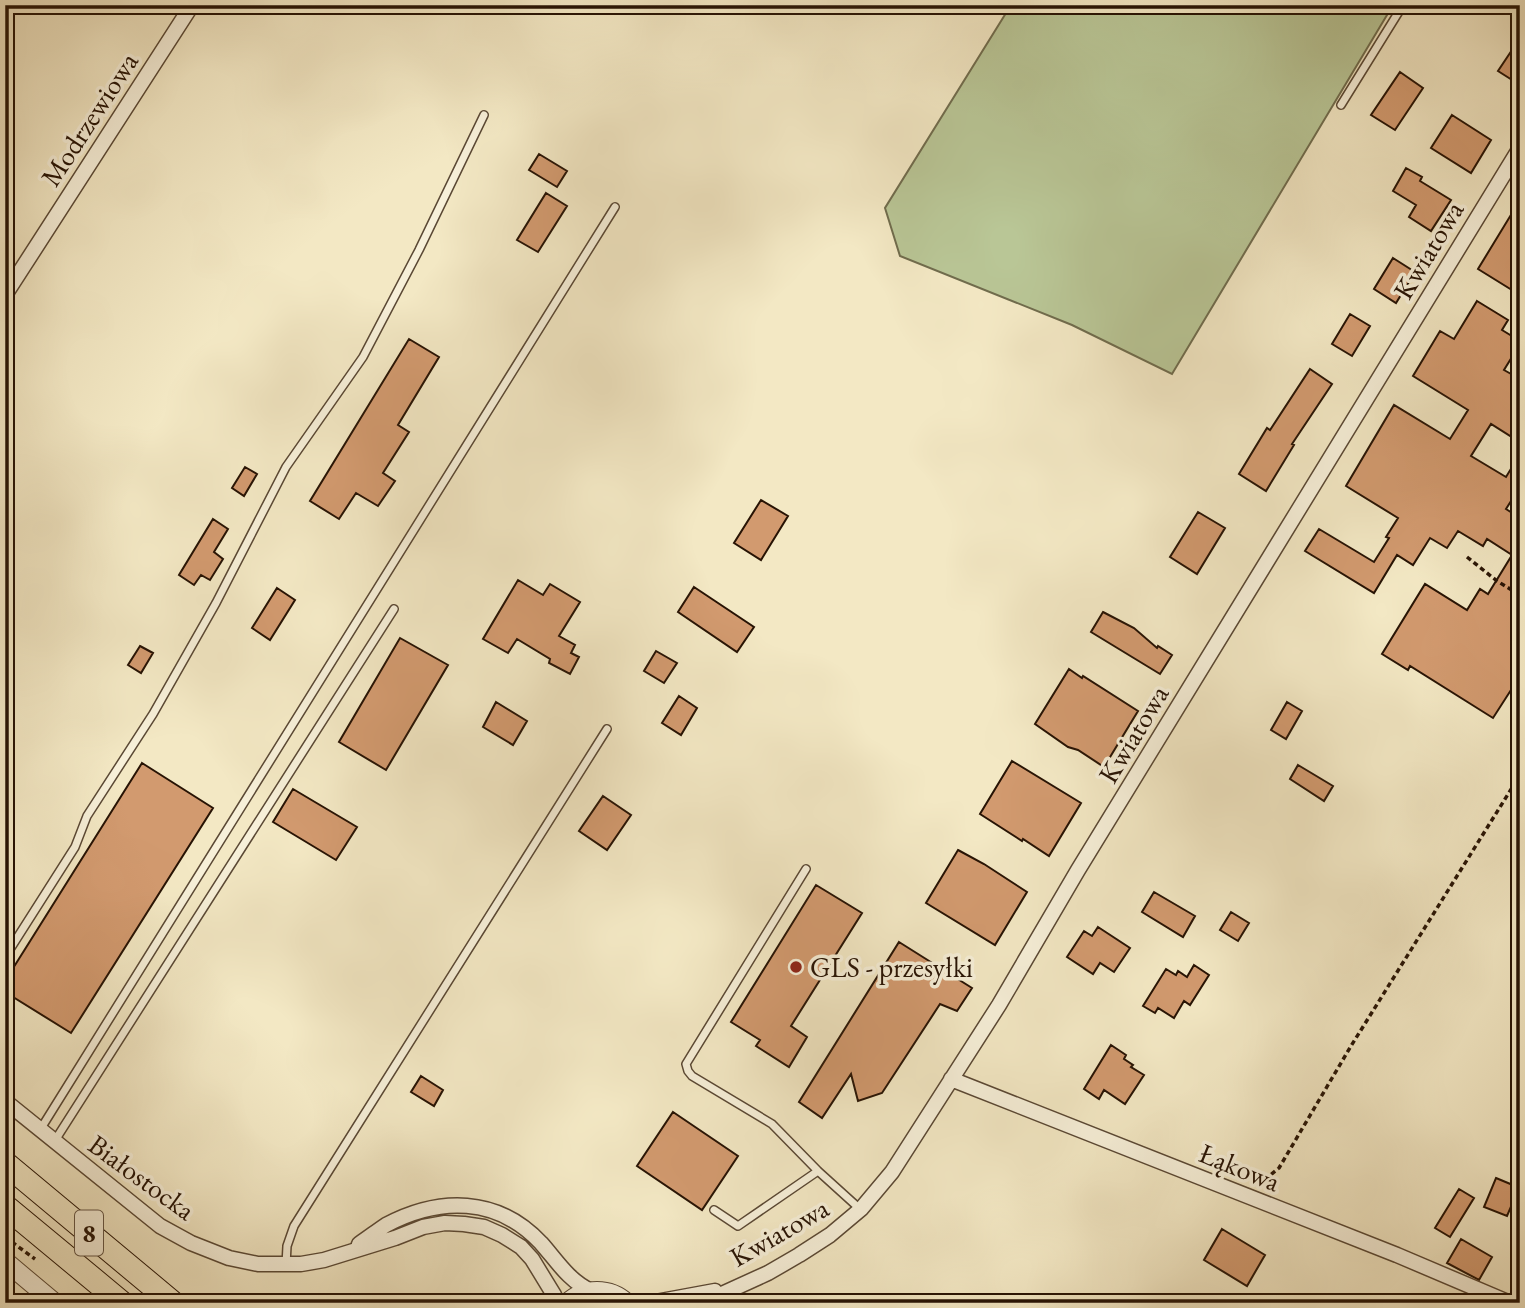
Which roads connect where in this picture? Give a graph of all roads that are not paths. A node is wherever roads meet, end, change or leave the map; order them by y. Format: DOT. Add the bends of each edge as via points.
graph roads {
  1 [pos="192,5"];
  2 [pos="1403,5"];
  3 [pos="1341,105"];
  4 [pos="484,116"];
  5 [pos="1520,148"];
  6 [pos="615,207"];
  7 [pos="5,295"];
  8 [pos="394,609"];
  9 [pos="607,729"];
  10 [pos="806,869"];
  11 [pos="5,957"];
  12 [pos="951,1079"];
  13 [pos="5,1101"];
  14 [pos="40,1130"];
  15 [pos="54,1142"];
  16 [pos="5,1163"];
  17 [pos="818,1171"];
  18 [pos="5,1206"];
  19 [pos="861,1209"];
  20 [pos="714,1210"];
  21 [pos="346,1253"];
  22 [pos="5,1261"];
  23 [pos="286,1265"];
  24 [pos="730,1289"];
  25 [pos="592,1291"];
  26 [pos="620,1298"];
  27 [pos="55,1303"];
  28 [pos="122,1303"];
  29 [pos="173,1303"];
  30 [pos="557,1303"];
  31 [pos="567,1303"];
  32 [pos="638,1303"];
  33 [pos="650,1303"];
  34 [pos="702,1303"];
  35 [pos="1510,1303"];
  1 -- 7 [label="street, Modrzewiowa"];
  2 -- 3 [label="lane"];
  4 -- 11 [label="lane" via="363,357 286,467 153,714"];
  5 -- 12 [label="street, Kwiatowa"];
  6 -- 14 [label="lane"];
  8 -- 15 [label="lane"];
  9 -- 23 [label="lane" via="294,1226"];
  10 -- 17 [label="lane" via="686,1064 692,1076 772,1124"];
  12 -- 19 [label="street, Kwiatowa" via="892,1172"];
  12 -- 35 [label="street, Łąkowa"];
  13 -- 14 [label="street, Białostocka"];
  14 -- 15 [label="street, Białostocka"];
  15 -- 23 [label="street, Białostocka" via="160,1226 191,1243 229,1258"];
  16 -- 29 [label="highway, 8"];
  17 -- 19 [label="lane"];
  17 -- 20 [label="lane" via="738,1226"];
  18 -- 28 [label="highway, 8"];
  19 -- 24 [label="street, Kwiatowa" via="799,1255"];
  21 -- 23 [label="street, Białostocka"];
  21 -- 25 [label="street, Białostocka" via="386,1226 422,1210 449,1204 477,1206 519,1224 573,1280"];
  21 -- 30 [label="street, Białostocka" via="422,1227 445,1223 484,1227 521,1247"];
  22 -- 27 [label="street"];
  24 -- 33 [label="street, Kwiatowa"];
  24 -- 34 [label="street, Kwiatowa"];
  25 -- 26 [label="street" via="603,1290"];
  25 -- 31 [label="street"];
  26 -- 32 [label="street"];
}
